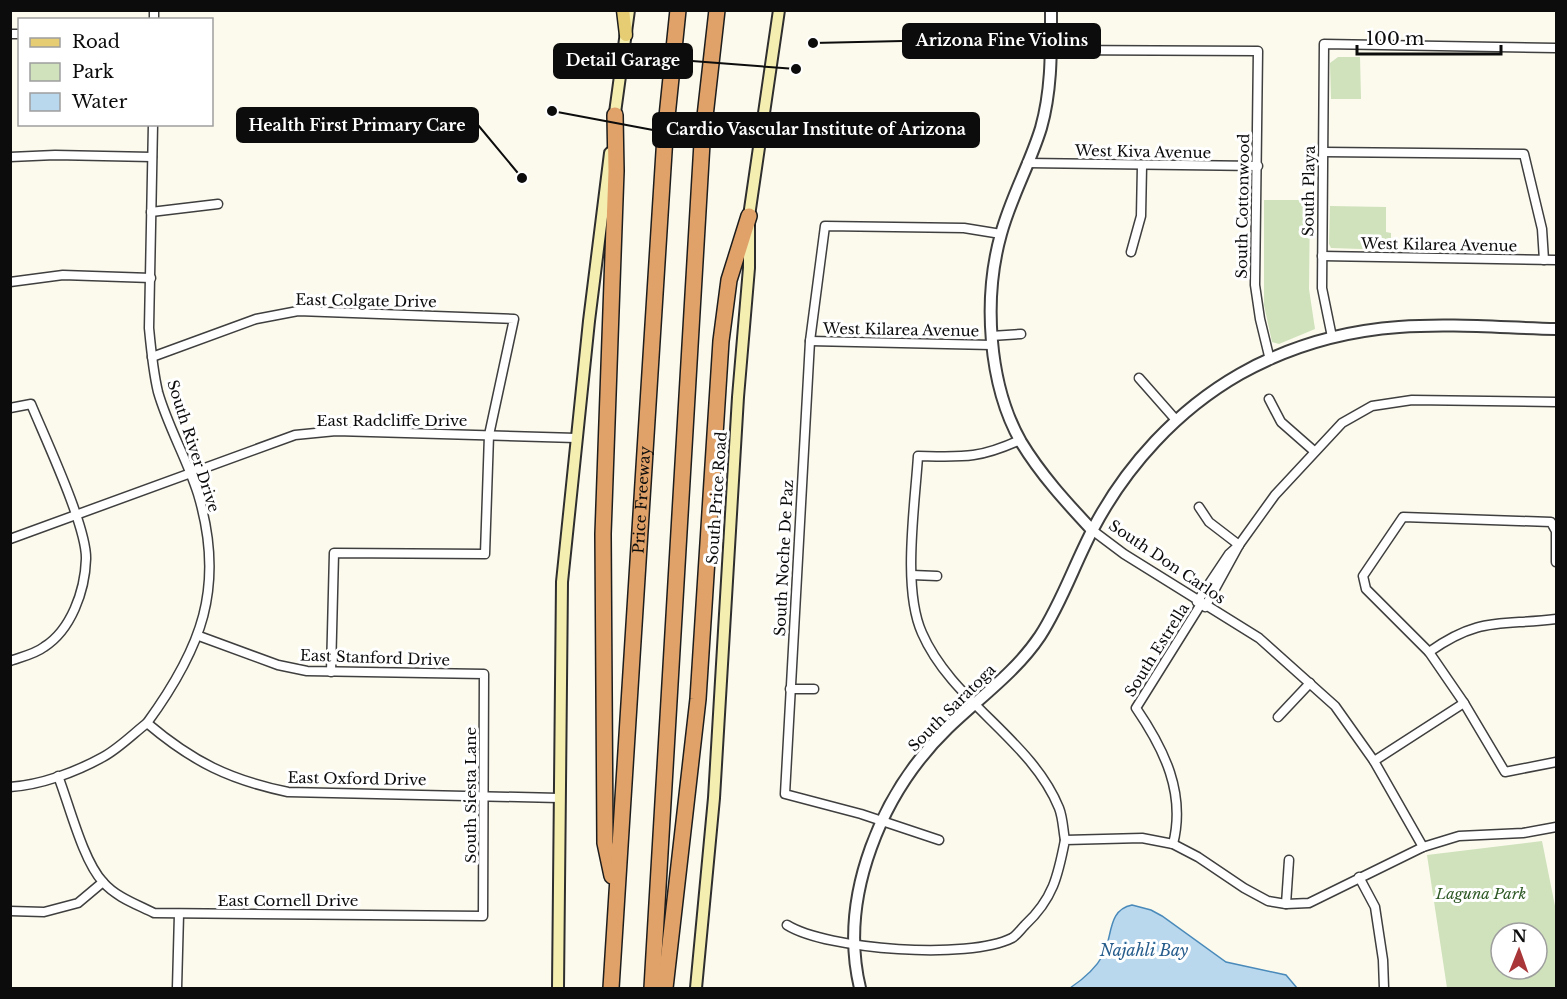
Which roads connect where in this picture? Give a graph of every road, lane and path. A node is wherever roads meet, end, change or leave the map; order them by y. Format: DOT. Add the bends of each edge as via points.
graph roads {
  1 [pos="623,10"];
  2 [pos="629,10"];
  3 [pos="678,10"];
  4 [pos="717,10"];
  5 [pos="779,10"];
  6 [pos="1051,10"];
  7 [pos="626,35"];
  8 [pos="1557,48"];
  9 [pos="1051,50"];
  10 [pos="615,115"];
  11 [pos="153,126"];
  12 [pos="1323,152"];
  13 [pos="10,157"];
  14 [pos="152,157"];
  15 [pos="1028,163"];
  16 [pos="1142,166"];
  17 [pos="1258,166"];
  18 [pos="218,204"];
  19 [pos="151,212"];
  20 [pos="749,216"];
  21 [pos="1001,234"];
  22 [pos="1131,252"];
  23 [pos="1322,256"];
  24 [pos="1544,260"];
  25 [pos="1557,260"];
  26 [pos="151,278"];
  27 [pos="10,282"];
  28 [pos="1557,329"];
  29 [pos="1021,334"];
  30 [pos="1332,337"];
  31 [pos="991,340"];
  32 [pos="810,341"];
  33 [pos="152,357"];
  34 [pos="1270,360"];
  35 [pos="1139,378"];
  36 [pos="1269,399"];
  37 [pos="1557,402"];
  38 [pos="10,408"];
  39 [pos="1176,420"];
  40 [pos="489,435"];
  41 [pos="576,438"];
  42 [pos="1020,440"];
  43 [pos="1314,451"];
  44 [pos="190,473"];
  45 [pos="1199,507"];
  46 [pos="75,517"];
  47 [pos="1092,530"];
  48 [pos="10,539"];
  49 [pos="1239,545"];
  50 [pos="1557,562"];
  51 [pos="912,575"];
  52 [pos="938,576"];
  53 [pos="1201,604"];
  54 [pos="1557,620"];
  55 [pos="199,636"];
  56 [pos="1429,652"];
  57 [pos="10,661"];
  58 [pos="331,672"];
  59 [pos="484,674"];
  60 [pos="1310,682"];
  61 [pos="790,689"];
  62 [pos="814,689"];
  63 [pos="1464,703"];
  64 [pos="976,705"];
  65 [pos="1278,717"];
  66 [pos="147,723"];
  67 [pos="1374,761"];
  68 [pos="1557,762"];
  69 [pos="58,776"];
  70 [pos="10,787"];
  71 [pos="485,795"];
  72 [pos="559,798"];
  73 [pos="881,821"];
  74 [pos="1557,827"];
  75 [pos="939,840"];
  76 [pos="1065,840"];
  77 [pos="1173,844"];
  78 [pos="1423,847"];
  79 [pos="1289,860"];
  80 [pos="1359,877"];
  81 [pos="103,882"];
  82 [pos="616,893"];
  83 [pos="1286,904"];
  84 [pos="10,911"];
  85 [pos="179,914"];
  86 [pos="483,916"];
  87 [pos="787,925"];
  88 [pos="854,946"];
  89 [pos="177,988"];
  90 [pos="558,988"];
  91 [pos="611,988"];
  92 [pos="652,988"];
  93 [pos="665,988"];
  94 [pos="696,988"];
  95 [pos="860,988"];
  96 [pos="1383,988"];
  1 -- 7 [label="main road"];
  2 -- 7 [label="main road"];
  3 -- 82 [label="highway, Price Freeway" via="666,136"];
  4 -- 92 [label="highway" via="702,143"];
  5 -- 20 [label="main road, South Price Road"];
  6 -- 9 [label="street, South Don Carlos"];
  7 -- 10 [label="main road"];
  8 -- 12 [label="street, South Playa" via="1324,44"];
  9 -- 15 [label="street, South Don Carlos" via="1049,91"];
  9 -- 17 [label="street, South Cottonwood" via="1258,51"];
  10 -- 41 [label="main road"];
  10 -- 82 [label="highway" via="603,534 605,843"];
  11 -- 14 [label="street, South River Drive"];
  12 -- 23 [label="street, South Playa"];
  12 -- 24 [label="street" via="1524,154 1542,229"];
  13 -- 14 [label="street"];
  14 -- 19 [label="street, South River Drive"];
  15 -- 16 [label="street, West Kiva Avenue"];
  15 -- 21 [label="street, South Don Carlos"];
  16 -- 17 [label="street, West Kiva Avenue"];
  16 -- 22 [label="street" via="1140,216"];
  17 -- 34 [label="street, South Cottonwood" via="1256,285"];
  18 -- 19 [label="street"];
  19 -- 26 [label="street, South River Drive"];
  20 -- 93 [label="highway" via="729,280 721,341 700,675"];
  20 -- 94 [label="main road, South Price Road" via="749,268 714,798"];
  21 -- 31 [label="street, South Don Carlos" via="993,274"];
  21 -- 32 [label="street, South Noche De Paz" via="964,228 825,226"];
  23 -- 24 [label="street, West Kilarea Avenue"];
  23 -- 30 [label="street, South Playa" via="1322,288"];
  24 -- 25 [label="street, West Kilarea Avenue"];
  26 -- 27 [label="street" via="63,275"];
  26 -- 33 [label="street, South River Drive"];
  28 -- 30 [label="street, South Saratoga" via="1400,327"];
  29 -- 31 [label="street, West Kilarea Avenue"];
  30 -- 34 [label="street, South Saratoga"];
  31 -- 32 [label="street, West Kilarea Avenue"];
  31 -- 42 [label="street, South Don Carlos" via="1002,392"];
  32 -- 61 [label="street, South Noche De Paz"];
  33 -- 40 [label="street, East Colgate Drive" via="256,319 298,311 514,319"];
  33 -- 44 [label="street, South River Drive" via="158,392"];
  34 -- 39 [label="street, South Saratoga" via="1210,392"];
  35 -- 39 [label="street"];
  36 -- 43 [label="street" via="1281,422"];
  37 -- 43 [label="street" via="1412,400 1372,406 1342,423"];
  38 -- 46 [label="street" via="32,404"];
  39 -- 47 [label="street, South Saratoga" via="1116,488"];
  40 -- 41 [label="street, East Radcliffe Drive"];
  40 -- 44 [label="street, East Radcliffe Drive" via="336,431 295,435"];
  40 -- 58 [label="street" via="485,554 334,553"];
  41 -- 72 [label="main road" via="561,619"];
  42 -- 47 [label="street, South Don Carlos" via="1053,489"];
  42 -- 51 [label="street" via="991,453 965,458 918,456"];
  43 -- 49 [label="street" via="1275,495"];
  44 -- 46 [label="street, East Radcliffe Drive"];
  44 -- 55 [label="street, South River Drive" via="209,545 209,590"];
  45 -- 49 [label="street" via="1209,522"];
  46 -- 48 [label="street, East Radcliffe Drive"];
  46 -- 57 [label="street" via="86,557 82,588 68,624 45,647"];
  47 -- 53 [label="street, South Don Carlos"];
  47 -- 64 [label="street, South Saratoga" via="1039,638"];
  49 -- 53 [label="street" via="1229,554"];
  50 -- 56 [label="street" via="1556,531 1551,522 1403,517 1363,576 1363,582"];
  51 -- 52 [label="street"];
  51 -- 64 [label="street" via="913,603 921,632 936,659"];
  53 -- 60 [label="street, South Don Carlos" via="1258,638"];
  53 -- 77 [label="street, South Estrella" via="1137,708 1172,774 1178,811"];
  54 -- 56 [label="street" via="1473,627"];
  55 -- 58 [label="street, East Stanford Drive" via="278,665"];
  55 -- 66 [label="street, South River Drive" via="174,686"];
  56 -- 63 [label="street"];
  58 -- 59 [label="street, East Stanford Drive"];
  59 -- 71 [label="street, South Siesta Lane"];
  60 -- 65 [label="street"];
  60 -- 67 [label="street, South Don Carlos" via="1335,706"];
  61 -- 62 [label="street"];
  61 -- 73 [label="street, South Noche De Paz" via="785,794"];
  63 -- 67 [label="street"];
  63 -- 68 [label="street" via="1505,772"];
  64 -- 73 [label="street, South Saratoga" via="948,728 912,770"];
  64 -- 76 [label="street" via="1043,777 1060,810"];
  66 -- 69 [label="street" via="104,757"];
  66 -- 71 [label="street, East Oxford Drive" via="214,771 248,784 278,790"];
  67 -- 78 [label="street, South Don Carlos"];
  69 -- 70 [label="street"];
  69 -- 81 [label="street, East Cornell Drive" via="90,864"];
  71 -- 72 [label="street, East Oxford Drive"];
  71 -- 86 [label="street, South Siesta Lane"];
  72 -- 90 [label="main road"];
  73 -- 75 [label="street"];
  73 -- 88 [label="street, South Saratoga" via="859,893"];
  74 -- 78 [label="street" via="1459,836"];
  76 -- 77 [label="street" via="1142,838"];
  76 -- 88 [label="street" via="1058,877 1043,908 1013,937 975,949"];
  77 -- 83 [label="street" via="1268,901"];
  78 -- 80 [label="street"];
  79 -- 83 [label="street"];
  80 -- 83 [label="street" via="1309,903"];
  80 -- 96 [label="street" via="1375,907"];
  81 -- 84 [label="street" via="78,903 45,912"];
  81 -- 85 [label="street, East Cornell Drive" via="154,913"];
  82 -- 91 [label="highway, Price Freeway"];
  85 -- 86 [label="street, East Cornell Drive"];
  85 -- 89 [label="street"];
  87 -- 88 [label="street" via="814,938"];
  88 -- 95 [label="street, South Saratoga"];
}
